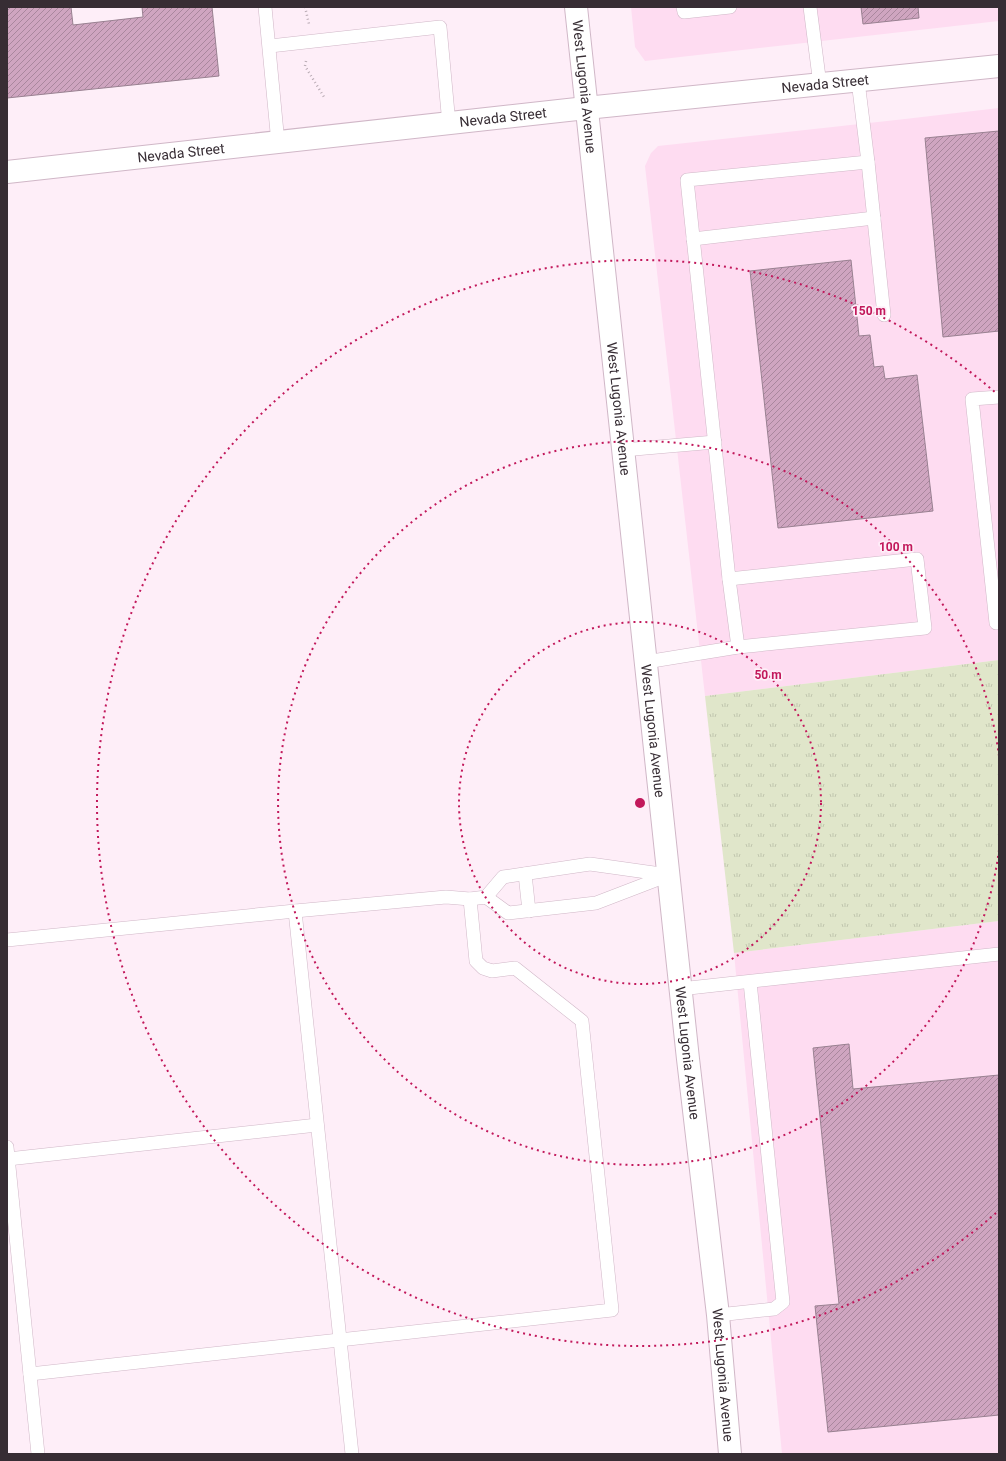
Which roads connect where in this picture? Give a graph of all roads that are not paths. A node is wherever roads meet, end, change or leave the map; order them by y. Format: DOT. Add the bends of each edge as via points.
graph roads {
  1 [pos="265,7"];
  2 [pos="576,7"];
  3 [pos="684,7"];
  4 [pos="730,7"];
  5 [pos="810,7"];
  6 [pos="270,46"];
  7 [pos="999,66"];
  8 [pos="858,81"];
  9 [pos="820,85"];
  10 [pos="586,108"];
  11 [pos="449,124"];
  12 [pos="278,143"];
  13 [pos="868,162"];
  14 [pos="7,172"];
  15 [pos="874,218"];
  16 [pos="693,239"];
  17 [pos="884,315"];
  18 [pos="999,397"];
  19 [pos="715,442"];
  20 [pos="623,450"];
  21 [pos="729,579"];
  22 [pos="999,622"];
  23 [pos="738,647"];
  24 [pos="646,662"];
  25 [pos="525,874"];
  26 [pos="669,875"];
  27 [pos="486,897"];
  28 [pos="470,899"];
  29 [pos="295,911"];
  30 [pos="529,911"];
  31 [pos="7,940"];
  32 [pos="999,954"];
  33 [pos="750,982"];
  34 [pos="680,989"];
  35 [pos="317,1125"];
  36 [pos="8,1153"];
  37 [pos="718,1315"];
  38 [pos="339,1340"];
  39 [pos="30,1374"];
  40 [pos="38,1454"];
  41 [pos="352,1454"];
  42 [pos="730,1454"];
  1 -- 6 [label="lane"];
  2 -- 10 [label="street, West Lugonia Avenue"];
  3 -- 4 [label="lane" via="684,12"];
  5 -- 9 [label="lane"];
  6 -- 11 [label="lane" via="440,27"];
  6 -- 12 [label="lane"];
  7 -- 8 [label="street, Nevada Street"];
  8 -- 9 [label="street, Nevada Street"];
  8 -- 13 [label="lane"];
  9 -- 10 [label="street, Nevada Street"];
  10 -- 11 [label="street, Nevada Street"];
  10 -- 20 [label="street, West Lugonia Avenue"];
  11 -- 12 [label="street, Nevada Street"];
  12 -- 14 [label="street, Nevada Street"];
  13 -- 15 [label="lane"];
  13 -- 16 [label="lane" via="687,180"];
  15 -- 16 [label="lane"];
  15 -- 17 [label="lane"];
  16 -- 19 [label="lane"];
  18 -- 22 [label="lane" via="972,399 996,622"];
  19 -- 20 [label="lane"];
  19 -- 21 [label="lane"];
  20 -- 24 [label="street, West Lugonia Avenue"];
  21 -- 23 [label="lane"];
  21 -- 23 [label="lane" via="917,559 925,628"];
  23 -- 24 [label="lane"];
  24 -- 26 [label="street, West Lugonia Avenue"];
  25 -- 26 [label="lane" via="590,864"];
  25 -- 27 [label="lane" via="504,877"];
  25 -- 30 [label="lane"];
  26 -- 30 [label="lane" via="596,903"];
  26 -- 34 [label="street, West Lugonia Avenue"];
  27 -- 28 [label="lane"];
  27 -- 30 [label="lane" via="508,913"];
  28 -- 29 [label="lane" via="446,897"];
  28 -- 38 [label="lane" via="476,961 483,968 492,971 516,968 582,1021 612,1310"];
  29 -- 31 [label="lane"];
  29 -- 35 [label="lane"];
  32 -- 33 [label="lane"];
  33 -- 34 [label="lane"];
  33 -- 37 [label="lane" via="783,1302 774,1309"];
  34 -- 37 [label="street, West Lugonia Avenue"];
  35 -- 36 [label="lane"];
  35 -- 38 [label="lane"];
  36 -- 39 [label="lane"];
  37 -- 42 [label="street, West Lugonia Avenue"];
  38 -- 39 [label="lane"];
  38 -- 41 [label="lane"];
  39 -- 40 [label="lane"];
}
